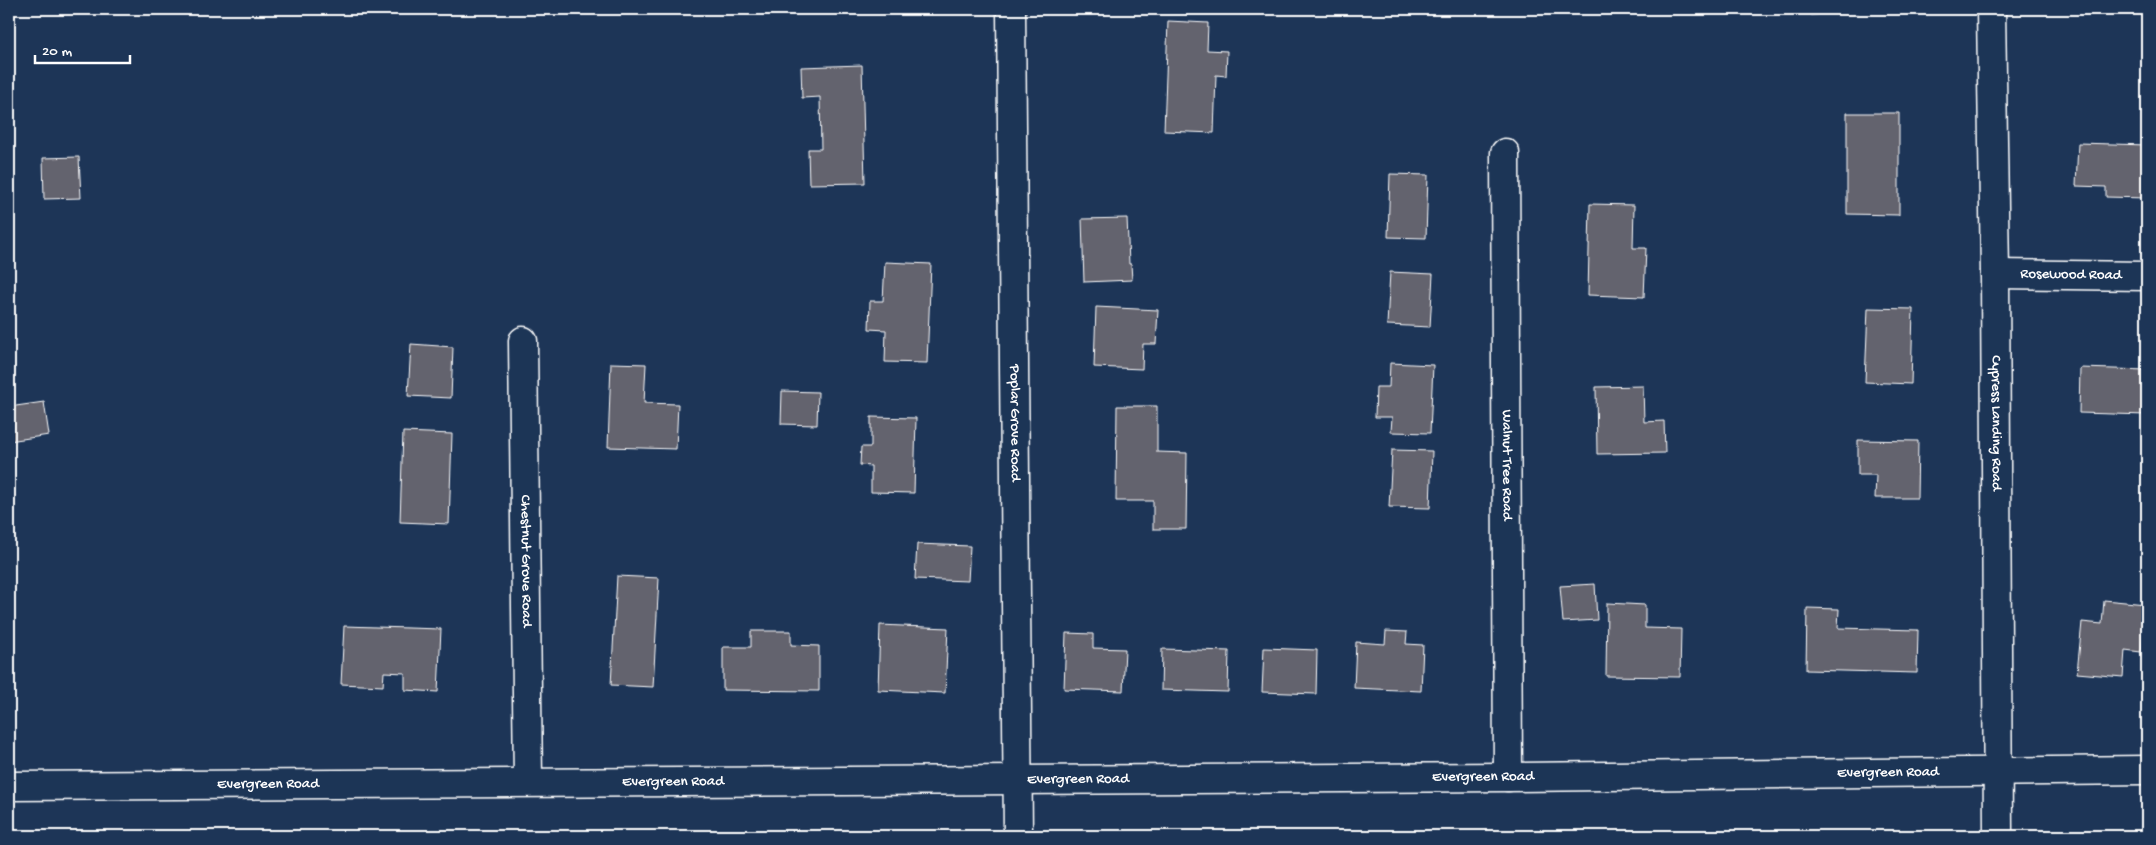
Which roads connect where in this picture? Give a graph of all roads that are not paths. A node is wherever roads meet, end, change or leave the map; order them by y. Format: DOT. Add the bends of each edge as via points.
graph roads {
  1 [pos="1011,9"];
  2 [pos="1991,9"];
  3 [pos="1504,153"];
  4 [pos="1995,274"];
  5 [pos="2147,276"];
  6 [pos="523,341"];
  7 [pos="2147,770"];
  8 [pos="1997,771"];
  9 [pos="1508,777"];
  10 [pos="1018,779"];
  11 [pos="528,782"];
  12 [pos="9,786"];
  13 [pos="1018,836"];
  14 [pos="1998,836"];
  1 -- 10 [label="street, Poplar Grove Road"];
  2 -- 4 [label="street, Cypress Landing Road"];
  3 -- 9 [label="street, Walnut Tree Road"];
  4 -- 5 [label="street, Rosewood Road"];
  4 -- 8 [label="street, Cypress Landing Road"];
  6 -- 11 [label="street, Chestnut Grove Road"];
  7 -- 8 [label="street, Evergreen Road"];
  8 -- 9 [label="street, Evergreen Road"];
  8 -- 14 [label="street, Cypress Landing Road"];
  9 -- 10 [label="street, Evergreen Road"];
  10 -- 11 [label="street, Evergreen Road"];
  10 -- 13 [label="street, Poplar Grove Road"];
  11 -- 12 [label="street, Evergreen Road"];
}
